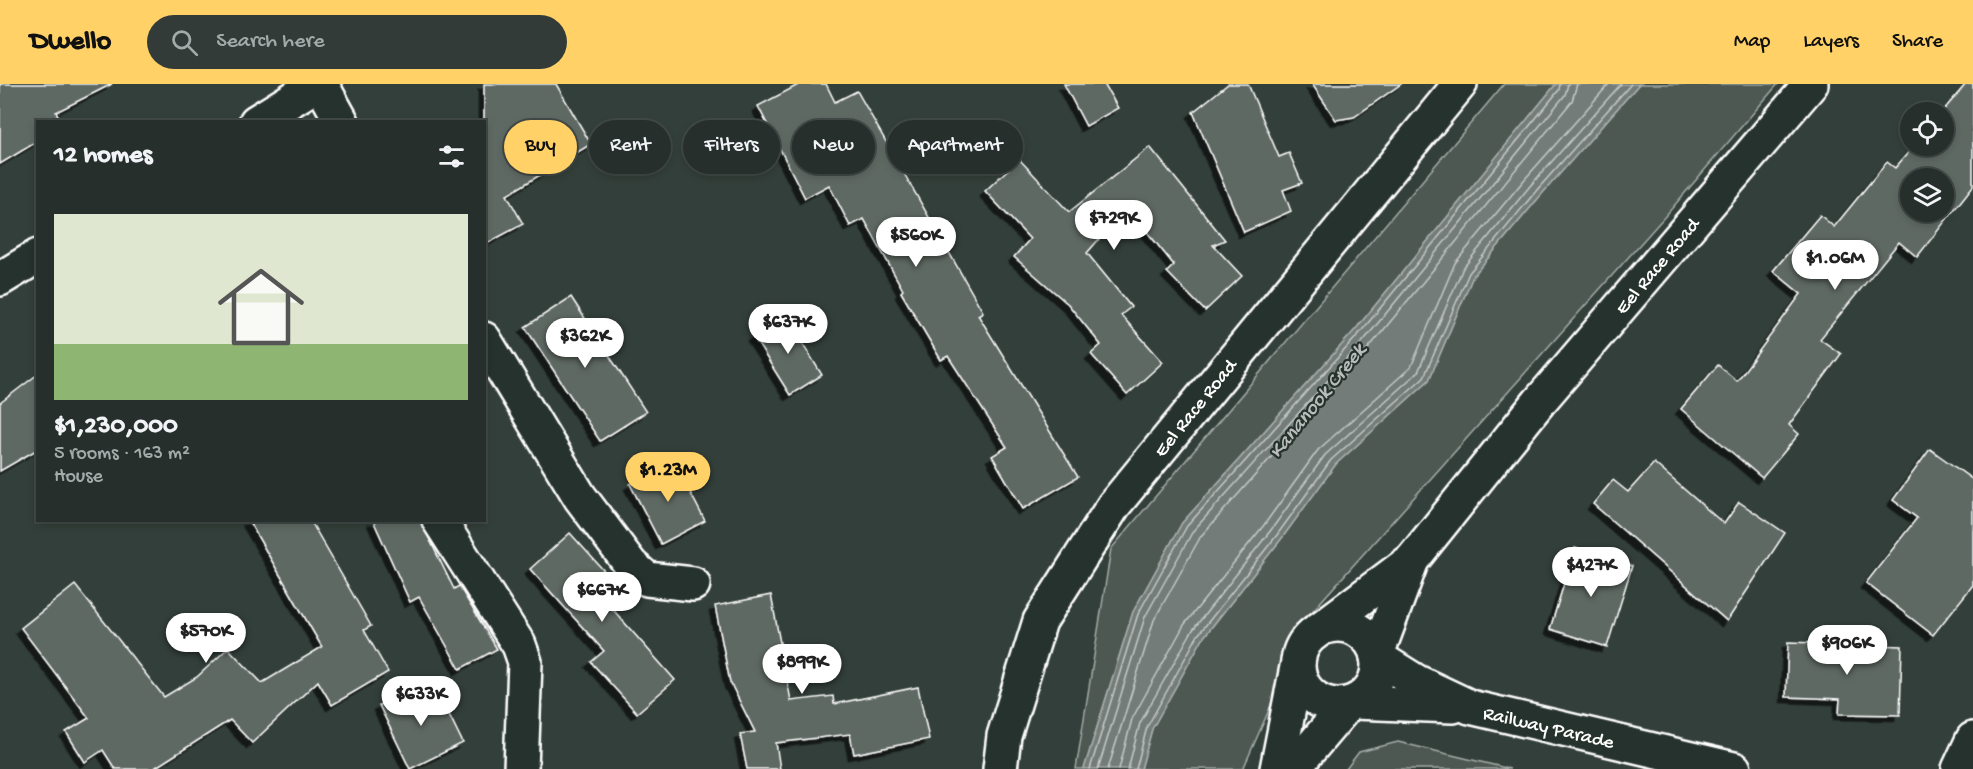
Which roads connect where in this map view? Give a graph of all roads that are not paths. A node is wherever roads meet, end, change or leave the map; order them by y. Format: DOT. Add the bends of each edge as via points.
graph roads {
  1 [pos="319,84"];
  2 [pos="1460,84"];
  3 [pos="1811,84"];
  4 [pos="259,120"];
  5 [pos="341,120"];
  6 [pos="36,257"];
  7 [pos="0,279"];
  8 [pos="486,342"];
  9 [pos="440,522"];
  10 [pos="1412,560"];
  11 [pos="693,584"];
  12 [pos="1305,647"];
  13 [pos="1377,655"];
  14 [pos="1351,703"];
  15 [pos="1470,707"];
  16 [pos="1973,739"];
  17 [pos="520,769"];
  18 [pos="1000,769"];
  19 [pos="1277,769"];
  20 [pos="1293,769"];
  21 [pos="1734,769"];
  22 [pos="1959,769"];
  1 -- 4 [label="street"];
  1 -- 5 [label="street"];
  2 -- 18 [label="street, Eel Race Road" via="1114,505 1040,621 1004,736"];
  3 -- 10 [label="street, Eel Race Road" via="1539,402"];
  6 -- 7 [label="street"];
  8 -- 11 [label="street" via="580,497 631,565 647,579"];
  9 -- 17 [label="street" via="519,645 525,662"];
  10 -- 12 [label="street, Eel Race Road"];
  10 -- 13 [label="street, Eel Race Road"];
  12 -- 13 [label="street, Railway Parade" via="1328,626 1346,626 1362,633"];
  12 -- 14 [label="street, Railway Parade" via="1300,678 1309,693 1322,702"];
  12 -- 19 [label="street"];
  13 -- 14 [label="street, Eel Race Road" via="1374,684"];
  13 -- 15 [label="street, Railway Parade" via="1417,682"];
  14 -- 15 [label="street, Railway Parade"];
  14 -- 20 [label="street"];
  15 -- 21 [label="street, Railway Parade"];
  16 -- 22 [label="street"];
}
